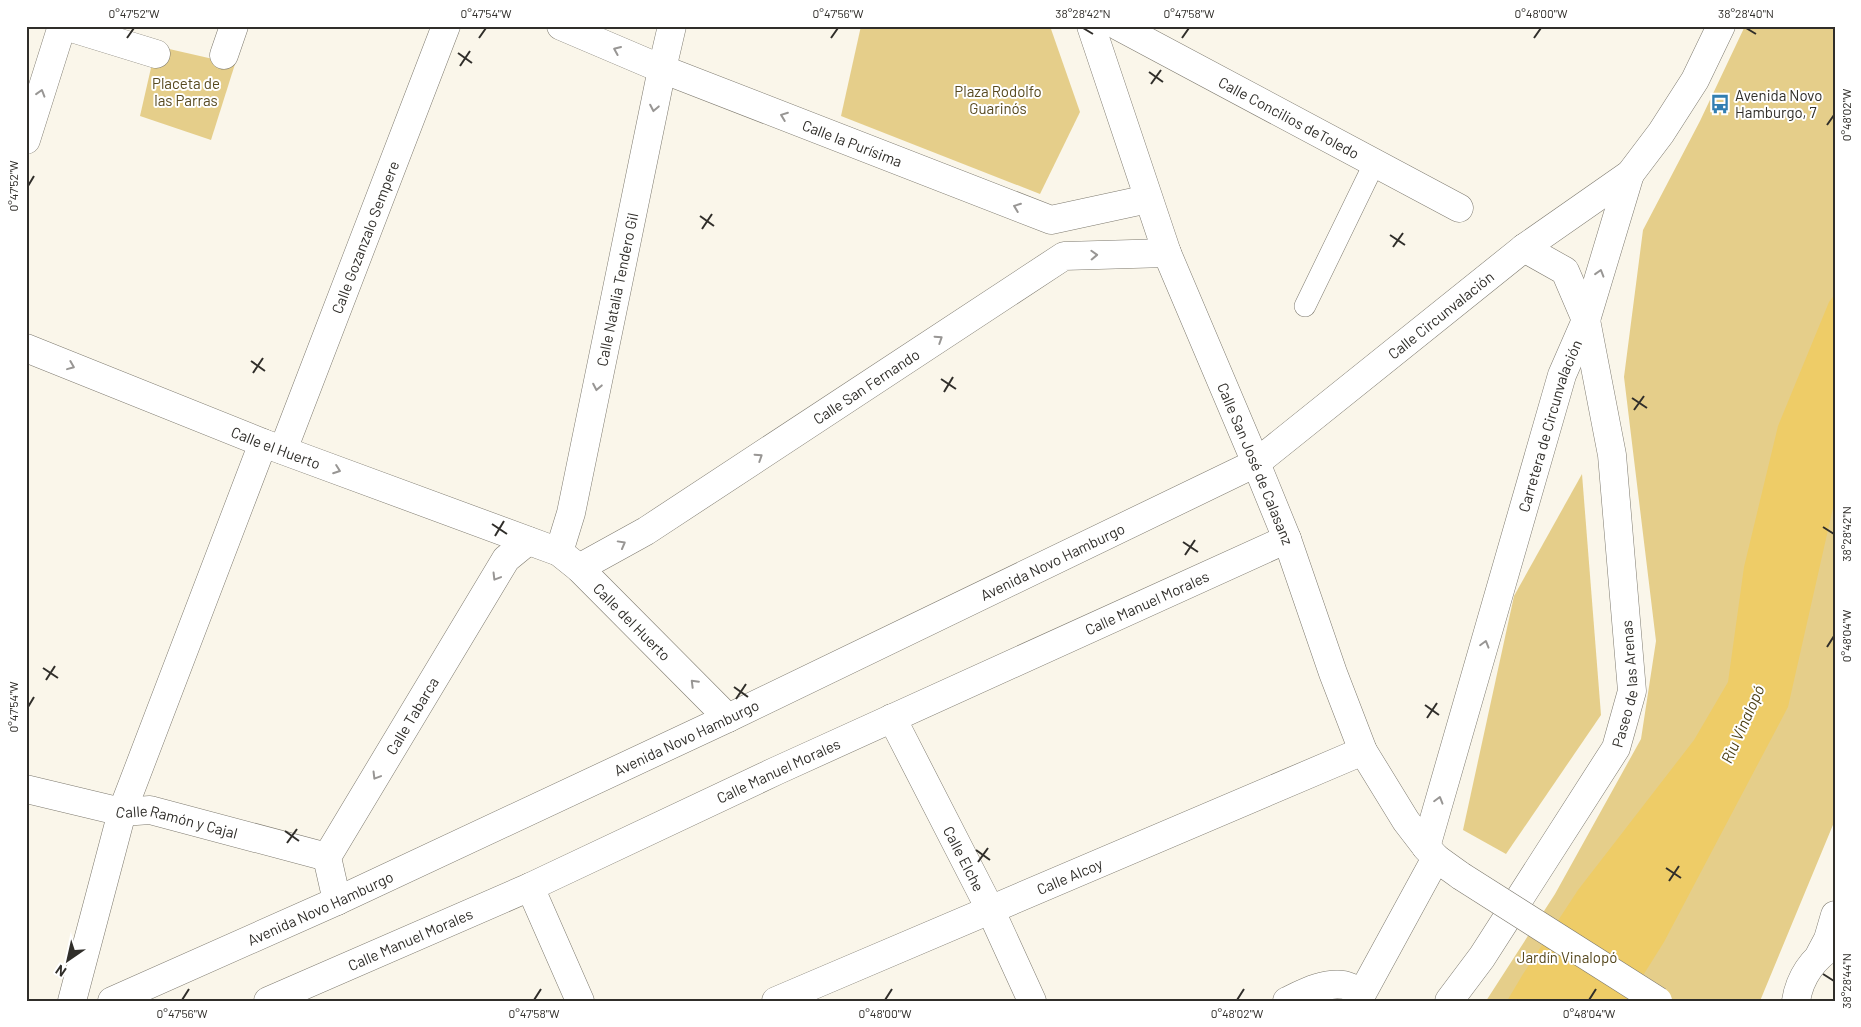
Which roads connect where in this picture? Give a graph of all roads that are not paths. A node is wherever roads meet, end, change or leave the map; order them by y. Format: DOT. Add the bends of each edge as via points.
graph roads {
  1 [pos="63,26"];
  2 [pos="234,26"];
  3 [pos="446,26"];
  4 [pos="561,26"];
  5 [pos="672,26"];
  6 [pos="1091,26"];
  7 [pos="1118,26"];
  8 [pos="1721,26"];
  9 [pos="156,54"];
  10 [pos="224,55"];
  11 [pos="662,69"];
  12 [pos="26,140"];
  13 [pos="1375,162"];
  14 [pos="1630,174"];
  15 [pos="1148,199"];
  16 [pos="1459,208"];
  17 [pos="1051,220"];
  18 [pos="1524,248"];
  19 [pos="1167,253"];
  20 [pos="1064,256"];
  21 [pos="1305,306"];
  22 [pos="1586,320"];
  23 [pos="26,348"];
  24 [pos="273,447"];
  25 [pos="1256,463"];
  26 [pos="1287,539"];
  27 [pos="528,541"];
  28 [pos="569,560"];
  29 [pos="728,718"];
  30 [pos="892,718"];
  31 [pos="1363,751"];
  32 [pos="26,789"];
  33 [pos="122,812"];
  34 [pos="1431,853"];
  35 [pos="327,857"];
  36 [pos="530,887"];
  37 [pos="338,901"];
  38 [pos="990,908"];
  39 [pos="1835,915"];
  40 [pos="1827,949"];
  41 [pos="1360,997"];
  42 [pos="72,1001"];
  43 [pos="112,1001"];
  44 [pos="268,1001"];
  45 [pos="580,1001"];
  46 [pos="776,1001"];
  47 [pos="1032,1001"];
  48 [pos="1287,1001"];
  49 [pos="1449,1001"];
  50 [pos="1658,1001"];
  51 [pos="1796,1001"];
  1 -- 9 [label="street"];
  12 -- 1 [label="street, one-way"];
  2 -- 10 [label="street"];
  3 -- 24 [label="street, Calle Gozanzalo Sempere"];
  11 -- 4 [label="street, Calle la Purísima, one-way"];
  5 -- 11 [label="street, Calle Natalia Tendero Gil"];
  6 -- 15 [label="street, Calle San José de Calasanz"];
  7 -- 13 [label="street, Calle Concilios deToledo"];
  8 -- 14 [label="street, Carretera de Circunvalación" via="1696,80"];
  17 -- 11 [label="street, Calle la Purísima, one-way"];
  11 -- 28 [label="street, Calle Natalia Tendero Gil, one-way" via="571,513"];
  13 -- 16 [label="street, Calle Concilios deToledo"];
  13 -- 21 [label="lane"];
  14 -- 18 [label="street, Calle Circunvalación"];
  22 -- 14 [label="street, Carretera de Circunvalación, one-way"];
  15 -- 17 [label="street"];
  15 -- 19 [label="street, Calle San José de Calasanz"];
  17 -- 20 [label="street"];
  18 -- 22 [label="street, Paseo de las Arenas" via="1565,271"];
  18 -- 25 [label="street, Calle Circunvalación"];
  20 -- 19 [label="street, one-way"];
  19 -- 25 [label="street, Calle San José de Calasanz"];
  28 -- 20 [label="street, Calle San Fernando, one-way" via="646,531"];
  34 -- 22 [label="street, Carretera de Circunvalación, one-way" via="1562,375"];
  22 -- 49 [label="street, Paseo de las Arenas" via="1612,455 1632,691 1616,748 1482,957"];
  23 -- 24 [label="street, Calle el Huerto, one-way"];
  24 -- 27 [label="street, Calle el Huerto, one-way"];
  24 -- 33 [label="street, Calle Gozanzalo Sempere"];
  25 -- 26 [label="street, Calle San José de Calasanz"];
  25 -- 29 [label="street, Avenida Novo Hamburgo"];
  26 -- 30 [label="street, Calle Manuel Morales"];
  26 -- 31 [label="street, Calle San José de Calasanz"];
  27 -- 28 [label="street, Calle del Huerto"];
  27 -- 35 [label="street, Calle Tabarca, one-way" via="506,559"];
  29 -- 28 [label="street, Calle del Huerto, one-way"];
  29 -- 37 [label="street, Avenida Novo Hamburgo"];
  30 -- 36 [label="street, Calle Manuel Morales"];
  30 -- 38 [label="street, Calle Elche"];
  31 -- 34 [label="street, Calle San José de Calasanz" via="1406,821"];
  31 -- 38 [label="street, Calle Alcoy"];
  32 -- 33 [label="street, Calle Ramón y Cajal"];
  33 -- 35 [label="street, Calle Ramón y Cajal" via="150,810"];
  33 -- 42 [label="street, Calle Gozanzalo Sempere"];
  34 -- 41 [label="street, Carretera de Circunvalación"];
  34 -- 50 [label="street, Calle San José de Calasanz, bridge" via="1461,876"];
  35 -- 37 [label="street"];
  36 -- 44 [label="street, Calle Manuel Morales"];
  36 -- 45 [label="street"];
  37 -- 43 [label="street, Avenida Novo Hamburgo"];
  38 -- 46 [label="street, Calle Alcoy"];
  38 -- 47 [label="street, Calle Elche"];
  39 -- 40 [label="street"];
  40 -- 51 [label="street" via="1807,970"];
  41 -- 48 [label="street" via="1344,985 1314,989"];
}
